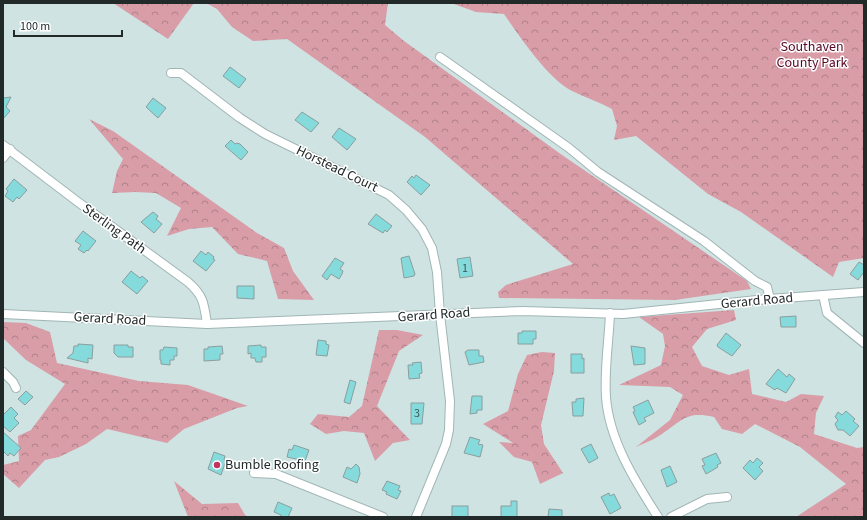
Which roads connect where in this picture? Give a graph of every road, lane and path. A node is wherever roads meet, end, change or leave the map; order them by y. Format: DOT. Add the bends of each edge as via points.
graph roads {
  1 [pos="440,57"];
  2 [pos="171,73"];
  3 [pos="6,147"];
  4 [pos="3,158"];
  5 [pos="864,292"];
  6 [pos="823,295"];
  7 [pos="770,299"];
  8 [pos="3,314"];
  9 [pos="440,314"];
  10 [pos="610,314"];
  11 [pos="207,324"];
  12 [pos="864,343"];
  13 [pos="3,372"];
  14 [pos="16,388"];
  15 [pos="254,473"];
  16 [pos="727,497"];
  17 [pos="384,517"];
  18 [pos="416,517"];
  19 [pos="658,517"];
  20 [pos="671,517"];
  1 -- 7 [label="street" via="569,148 598,172 767,287"];
  2 -- 9 [label="street, Horstead Court" via="181,73 265,134 389,195 406,210 432,248 437,272"];
  3 -- 4 [label="street"];
  3 -- 11 [label="street, Sterling Path" via="192,285 204,302"];
  5 -- 6 [label="street, Gerard Road"];
  6 -- 7 [label="street, Gerard Road"];
  6 -- 12 [label="street" via="827,313"];
  7 -- 10 [label="street, Gerard Road"];
  8 -- 11 [label="street, Gerard Road"];
  9 -- 10 [label="street, Gerard Road" via="523,311"];
  9 -- 11 [label="street, Gerard Road"];
  9 -- 18 [label="street, Horstead Court" via="450,401 449,430 446,444"];
  10 -- 19 [label="street" via="606,396 609,415 616,440 640,489"];
  13 -- 14 [label="street"];
  15 -- 17 [label="street" via="276,474"];
  16 -- 20 [label="street" via="707,499"];
}
